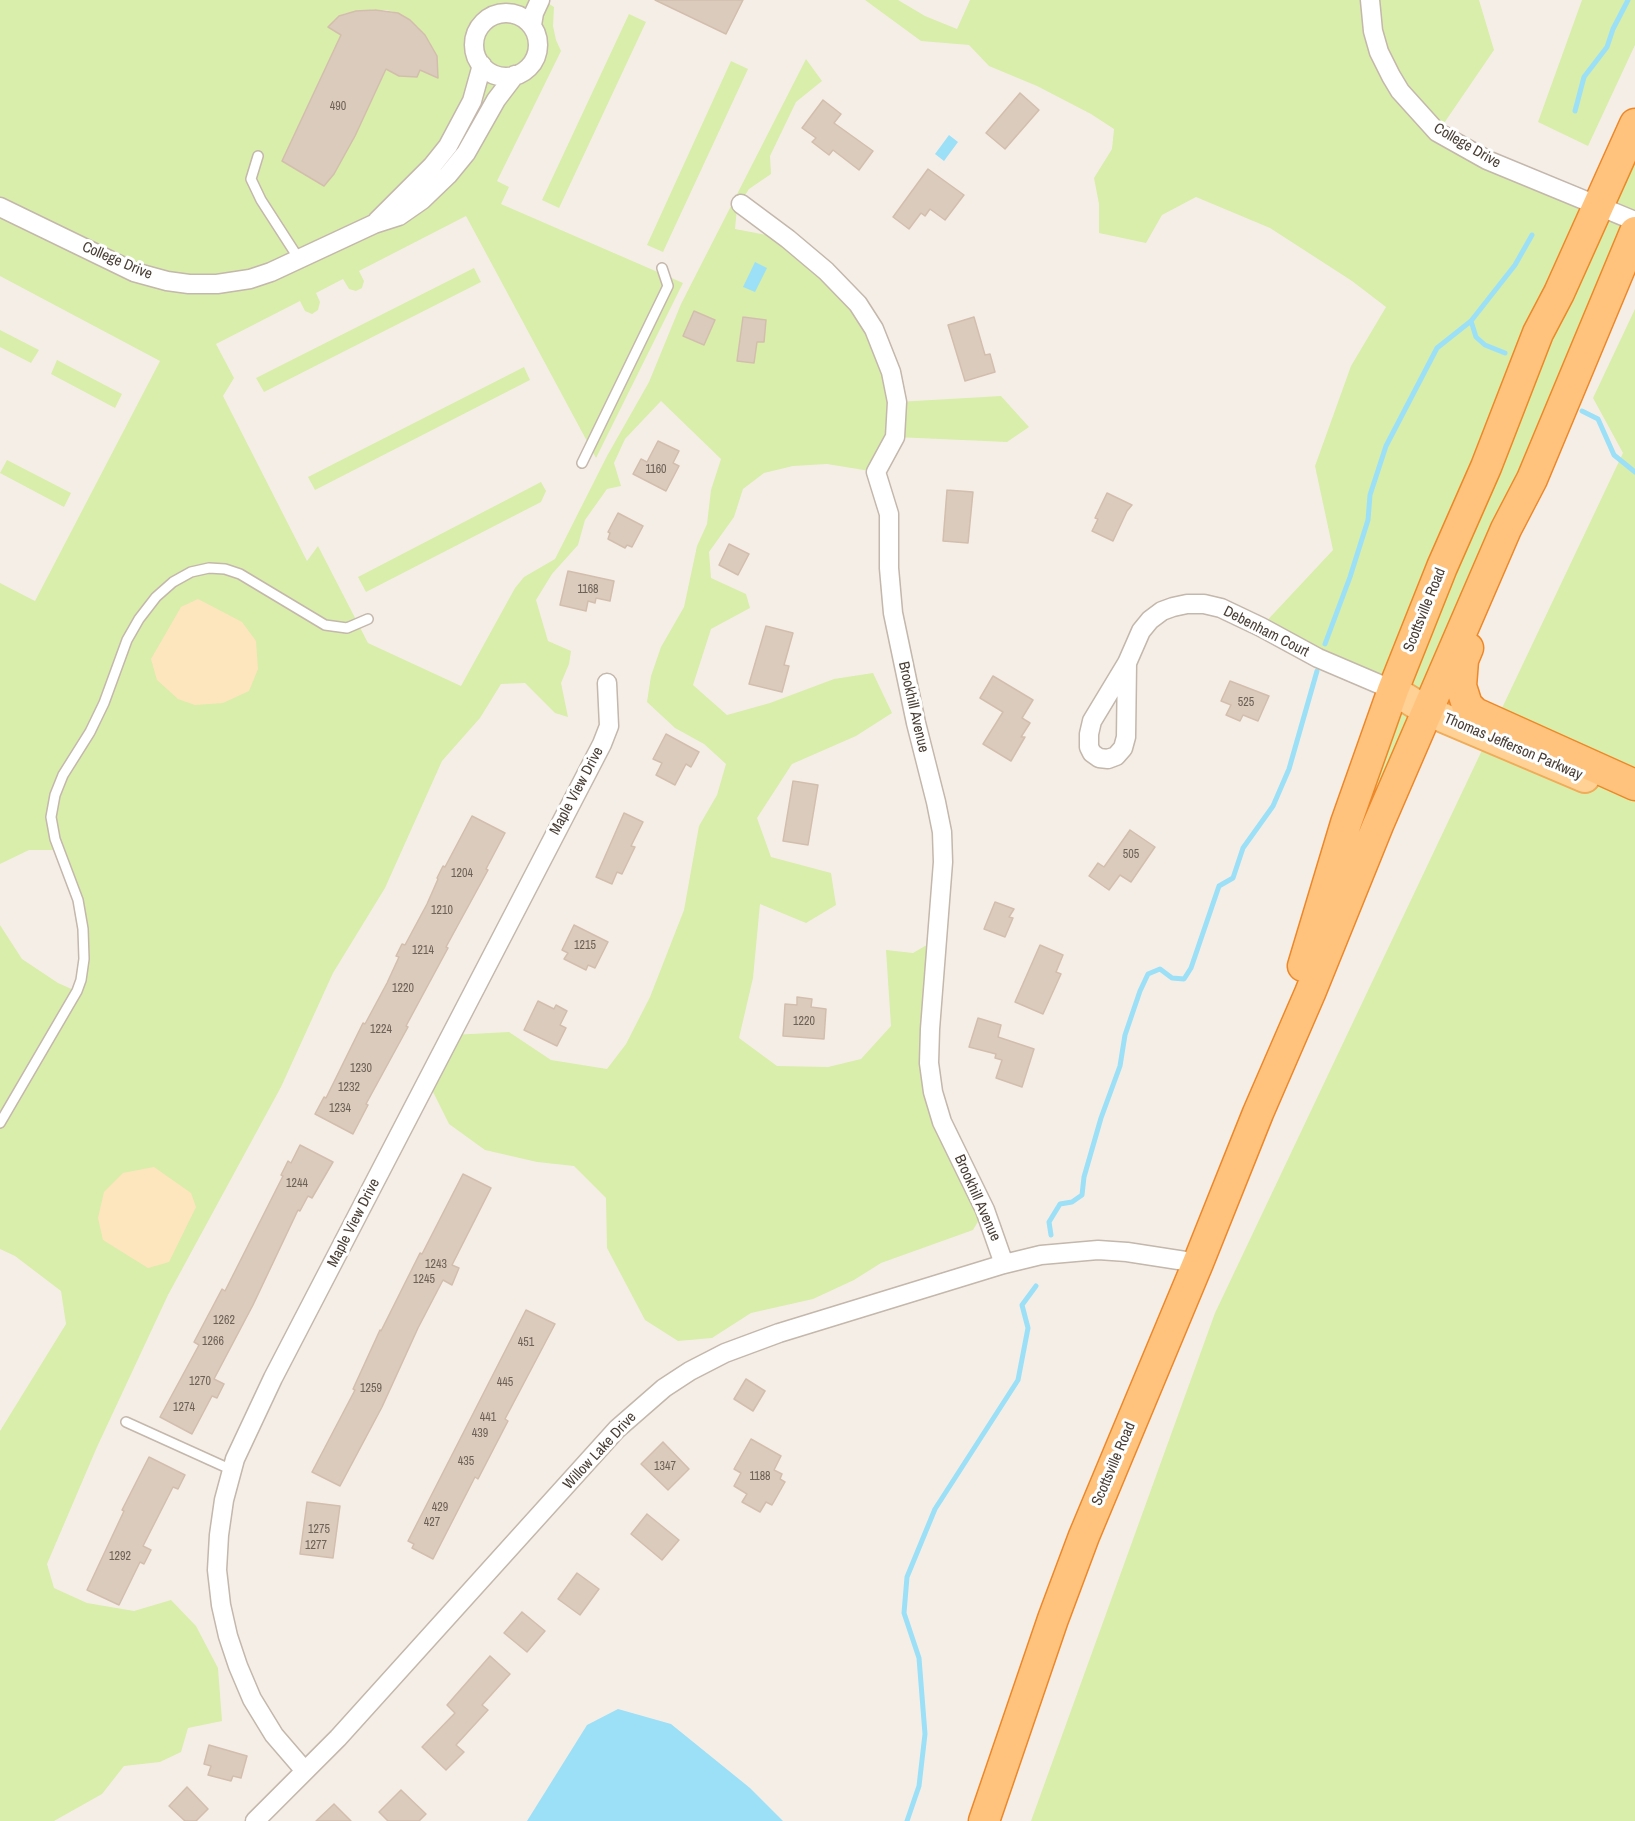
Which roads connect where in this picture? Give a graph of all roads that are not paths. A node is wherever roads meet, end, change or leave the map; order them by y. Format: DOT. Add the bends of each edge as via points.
graph roads {
  1 [pos="540,0"];
  2 [pos="1370,0"];
  3 [pos="504,7"];
  4 [pos="532,25"];
  5 [pos="482,65"];
  6 [pos="515,75"];
  7 [pos="1635,124"];
  8 [pos="258,156"];
  9 [pos="741,204"];
  10 [pos="1599,205"];
  11 [pos="0,207"];
  12 [pos="1635,221"];
  13 [pos="374,224"];
  14 [pos="1635,232"];
  15 [pos="299,259"];
  16 [pos="662,268"];
  17 [pos="582,463"];
  18 [pos="1532,479"];
  19 [pos="369,619"];
  20 [pos="1127,663"];
  21 [pos="607,683"];
  22 [pos="1393,690"];
  23 [pos="1427,711"];
  24 [pos="1635,785"];
  25 [pos="1635,799"];
  26 [pos="3,1112"];
  27 [pos="1258,1113"];
  28 [pos="0,1123"];
  29 [pos="1198,1263"];
  30 [pos="1004,1264"];
  31 [pos="126,1422"];
  32 [pos="232,1470"];
  33 [pos="305,1772"];
  34 [pos="255,1821"];
  35 [pos="984,1821"];
  1 -- 4 [label="street, College Drive"];
  2 -- 10 [label="street, College Drive" via="1373,31 1391,76 1437,132 1487,160"];
  3 -- 4 [label="street, College Drive"];
  3 -- 5 [label="street, College Drive" via="483,22 475,39"];
  4 -- 6 [label="street, College Drive" via="538,38 537,52 530,66"];
  5 -- 6 [label="street" via="494,74"];
  5 -- 13 [label="street, College Drive" via="472,101 448,146"];
  6 -- 13 [label="street, College Drive" via="448,175 399,216"];
  7 -- 10 [label="highway, Scottsville Road"];
  8 -- 15 [label="lane" via="251,179"];
  9 -- 30 [label="street, Brookhill Avenue" via="796,245 858,304 874,329 891,372 897,402 895,437 876,472 889,514 893,613 942,832 929,1063 942,1122 985,1209"];
  10 -- 12 [label="street, College Drive"];
  10 -- 22 [label="highway, Scottsville Road" via="1538,333"];
  11 -- 15 [label="street, College Drive" via="134,272 167,281 217,284 250,279"];
  13 -- 15 [label="street, College Drive"];
  14 -- 18 [label="highway, Scottsville Road"];
  16 -- 17 [label="lane" via="668,286"];
  18 -- 23 [label="highway, Scottsville Road" via="1506,529"];
  18 -- 24 [label="highway" via="1463,660 1463,697 1486,720"];
  19 -- 26 [label="lane" via="346,628 325,625 240,574 209,568 190,572 173,582 139,619 90,732 63,775 51,817 55,839 78,900 83,929 81,980"];
  20 -- 22 [label="street, Debenham Court" via="1150,620 1173,607 1204,604 1221,608 1318,658"];
  21 -- 32 [label="street, Maple View Drive" via="609,726 602,744 273,1378"];
  22 -- 23 [label="main road, Thomas Jefferson Parkway"];
  22 -- 27 [label="highway, Scottsville Road" via="1346,823"];
  23 -- 25 [label="main road, Thomas Jefferson Parkway"];
  23 -- 27 [label="highway, Scottsville Road"];
  26 -- 28 [label="lane"];
  27 -- 29 [label="highway, Scottsville Road"];
  29 -- 30 [label="street, Willow Lake Drive" via="1098,1250 1041,1255"];
  29 -- 35 [label="highway, Scottsville Road" via="1081,1544"];
  30 -- 33 [label="street, Willow Lake Drive" via="768,1337 725,1353 664,1388 613,1433"];
  31 -- 32 [label="lane"];
  32 -- 33 [label="street, Maple View Drive" via="224,1500 218,1558 221,1605 228,1636 252,1699 274,1735"];
  33 -- 34 [label="street, Willow Lake Drive"];
}
